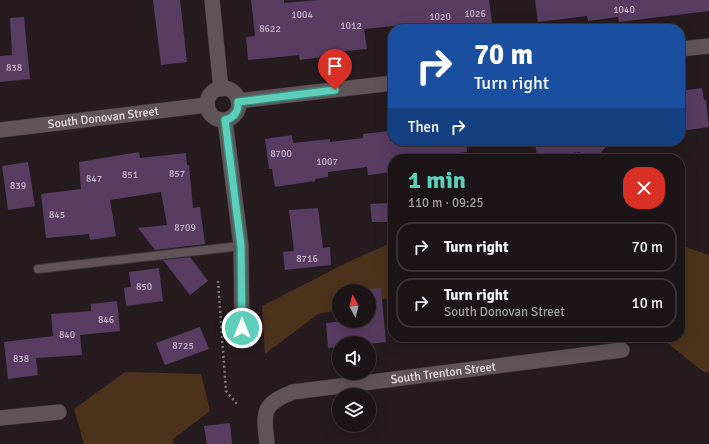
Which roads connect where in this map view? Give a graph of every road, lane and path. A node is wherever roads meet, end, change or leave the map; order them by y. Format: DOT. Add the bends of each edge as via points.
graph roads {
  1 [pos="212,0"];
  2 [pos="709,46"];
  3 [pos="685,48"];
  4 [pos="388,84"];
  5 [pos="221,89"];
  6 [pos="238,102"];
  7 [pos="207,105"];
  8 [pos="225,120"];
  9 [pos="0,130"];
  10 [pos="241,246"];
  11 [pos="38,269"];
  12 [pos="218,281"];
  13 [pos="242,328"];
  14 [pos="622,350"];
  15 [pos="237,404"];
  16 [pos="59,412"];
  17 [pos="0,418"];
  18 [pos="267,444"];
  1 -- 5 [label="street"];
  2 -- 3 [label="street"];
  4 -- 6 [label="street"];
  5 -- 6 [label="street" via="230,90"];
  5 -- 7 [label="street" via="210,94"];
  6 -- 8 [label="street" via="235,114"];
  7 -- 8 [label="street" via="209,113 217,119"];
  7 -- 9 [label="street, South Donovan Street"];
  8 -- 10 [label="street"];
  10 -- 11 [label="lane"];
  10 -- 13 [label="street"];
  12 -- 15 [label="path" via="226,391"];
  14 -- 18 [label="street, South Trenton Street" via="292,392 268,406 264,418"];
  16 -- 17 [label="street"];
}
